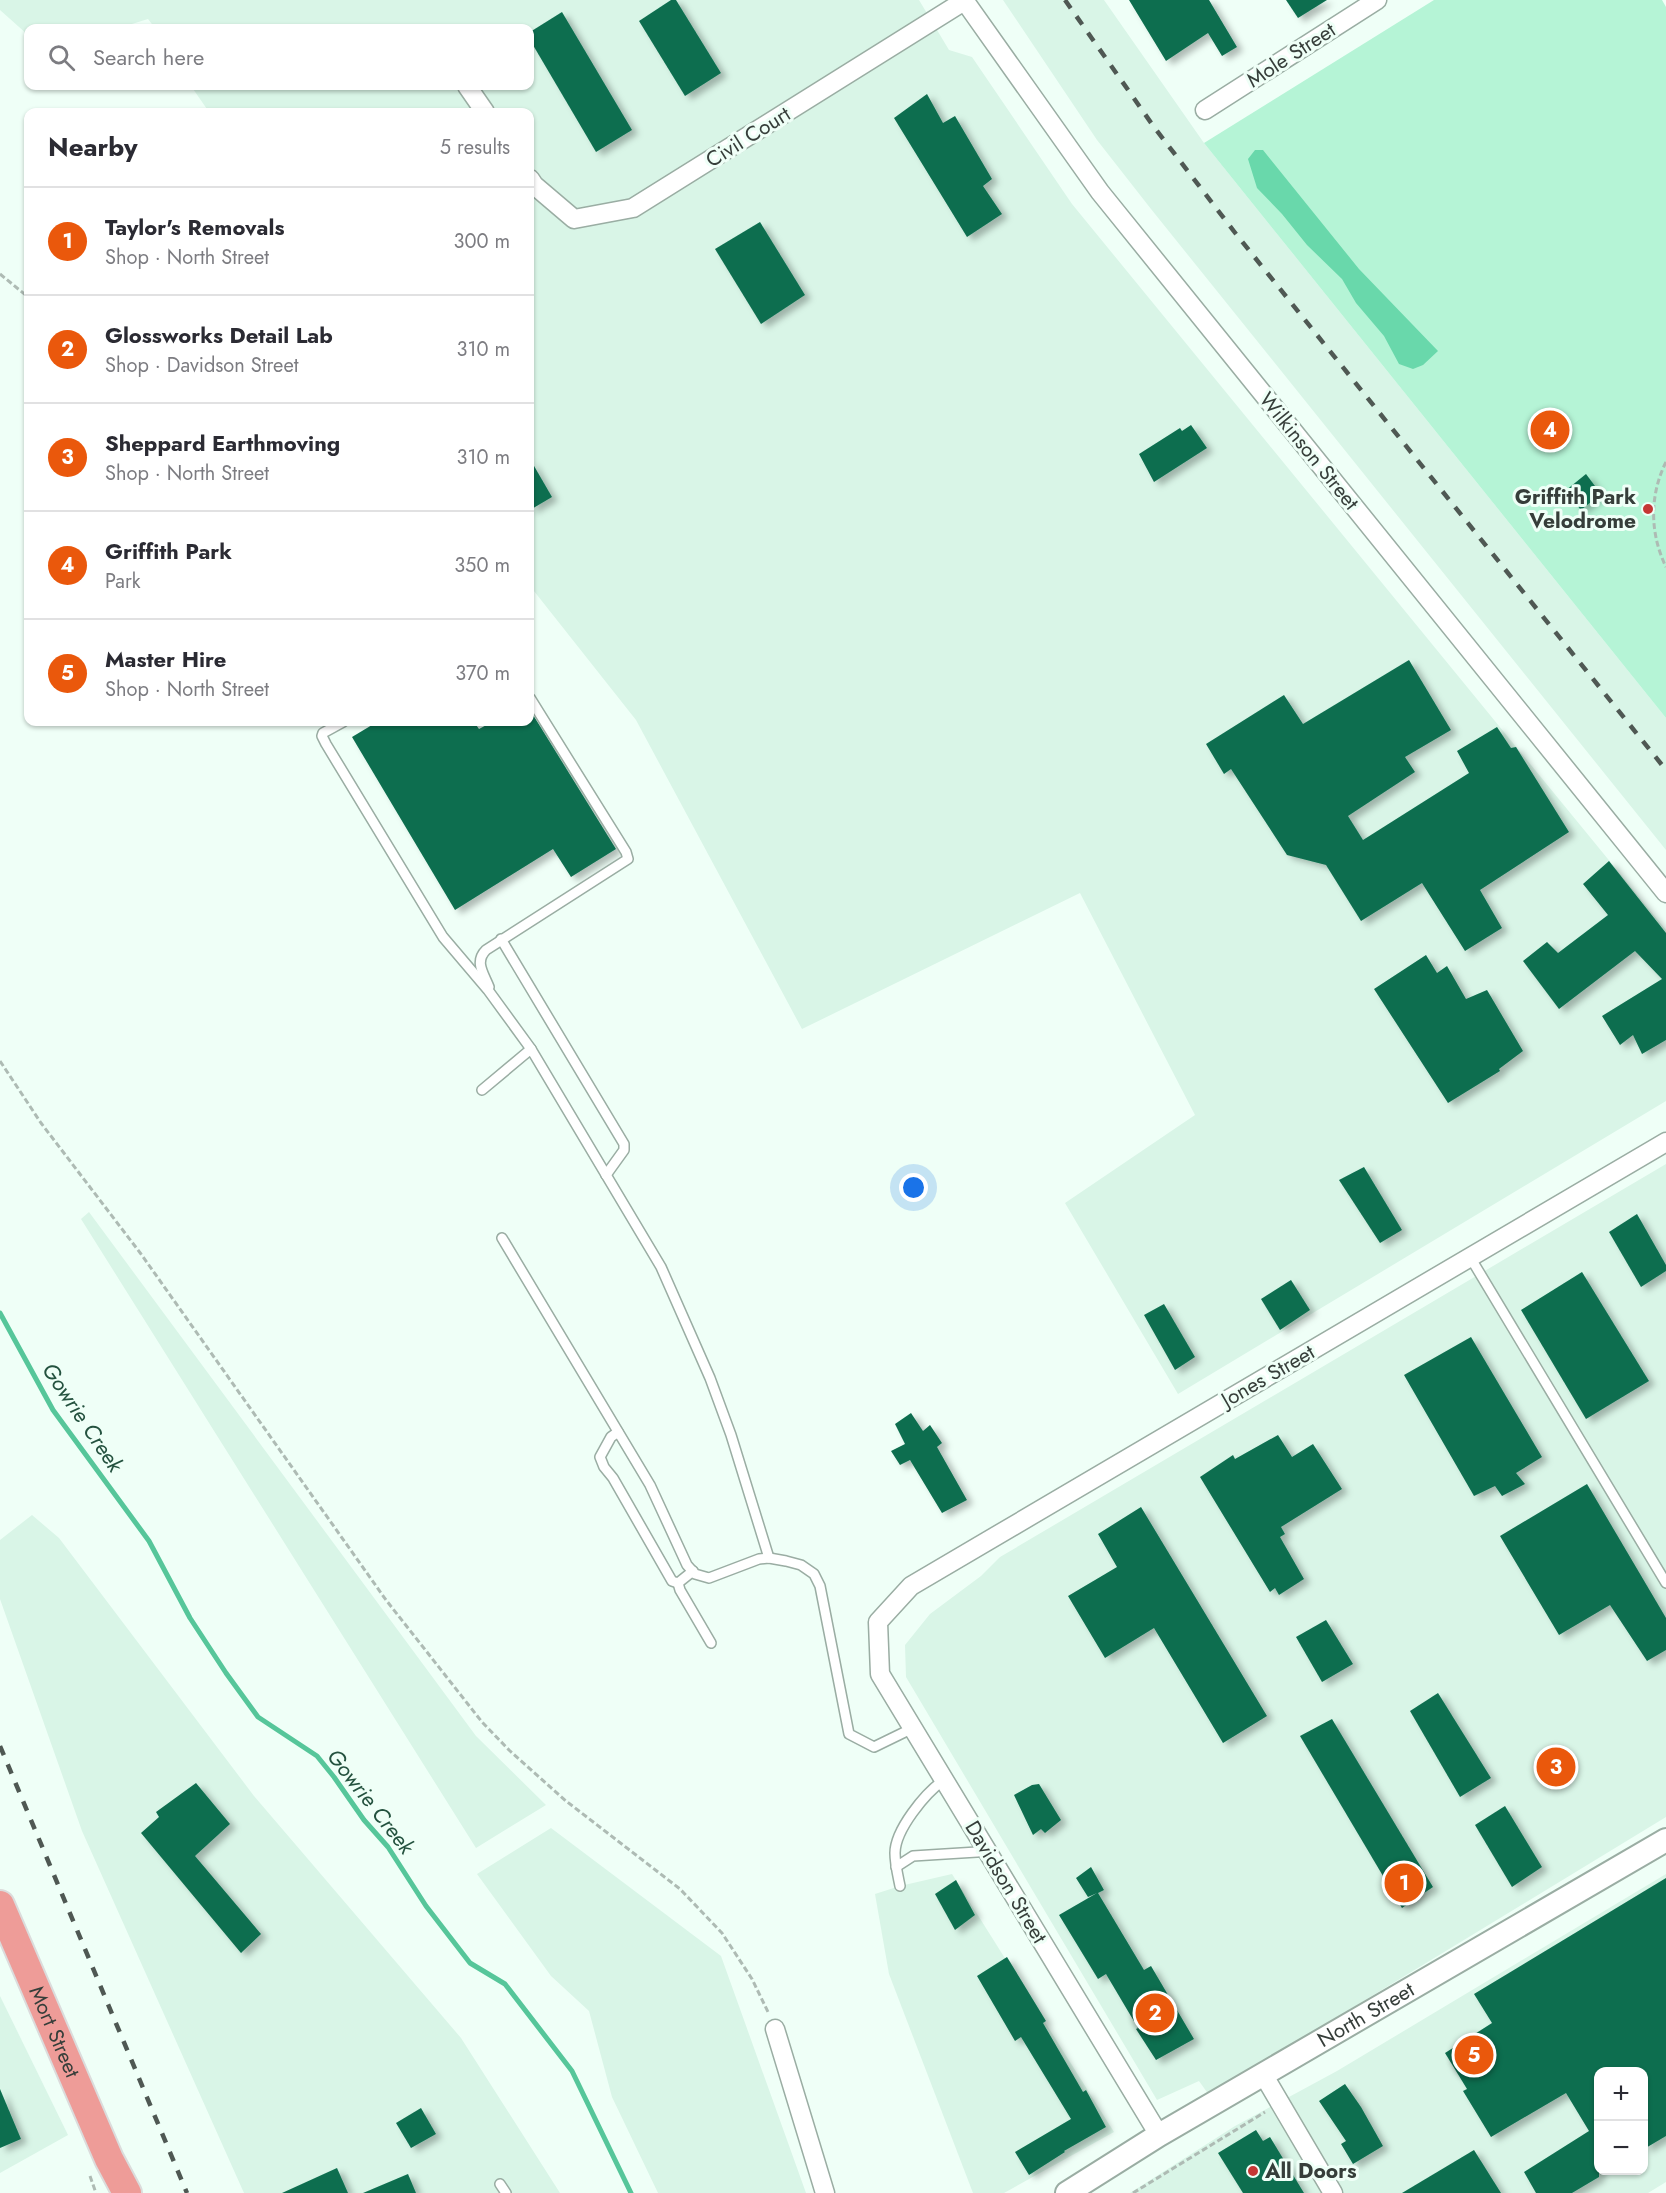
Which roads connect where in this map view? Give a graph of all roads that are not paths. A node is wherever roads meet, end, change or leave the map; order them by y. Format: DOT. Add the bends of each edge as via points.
graph roads {
  1 [pos="964,1"];
  2 [pos="1370,2"];
  3 [pos="470,90"];
  4 [pos="482,108"];
  5 [pos="1205,110"];
  6 [pos="534,185"];
  7 [pos="534,704"];
  8 [pos="336,726"];
  9 [pos="1666,892"];
  10 [pos="501,939"];
  11 [pos="494,998"];
  12 [pos="531,1049"];
  13 [pos="482,1090"];
  14 [pos="1666,1142"];
  15 [pos="606,1175"];
  16 [pos="501,1238"];
  17 [pos="1470,1257"];
  18 [pos="618,1432"];
  19 [pos="769,1558"];
  20 [pos="693,1571"];
  21 [pos="678,1583"];
  22 [pos="1666,1583"];
  23 [pos="878,1622"];
  24 [pos="711,1643"];
  25 [pos="913,1728"];
  26 [pos="944,1780"];
  27 [pos="1666,1840"];
  28 [pos="987,1850"];
  29 [pos="896,1867"];
  30 [pos="900,1886"];
  31 [pos="0,1905"];
  32 [pos="775,2029"];
  33 [pos="1263,2074"];
  34 [pos="1160,2135"];
  35 [pos="109,2159"];
  36 [pos="500,2184"];
  37 [pos="116,2193"];
  38 [pos="127,2193"];
  39 [pos="506,2193"];
  40 [pos="825,2193"];
  41 [pos="1066,2193"];
  42 [pos="1333,2193"];
  1 -- 6 [label="street, Civil Court" via="633,208 574,219"];
  1 -- 9 [label="street, Wilkinson Street" via="1100,192"];
  2 -- 5 [label="street, Mole Street"];
  3 -- 4 [label="street"];
  7 -- 10 [label="lane" via="628,859"];
  8 -- 11 [label="lane" via="322,736 443,937"];
  10 -- 11 [label="lane" via="480,955 479,962"];
  10 -- 15 [label="lane" via="624,1144 624,1150"];
  11 -- 12 [label="lane"];
  12 -- 13 [label="lane"];
  12 -- 15 [label="lane"];
  14 -- 17 [label="street, Jones Street"];
  15 -- 19 [label="lane" via="661,1267 695,1341"];
  16 -- 18 [label="lane"];
  17 -- 22 [label="lane"];
  17 -- 23 [label="street, Jones Street" via="911,1586"];
  18 -- 20 [label="lane"];
  18 -- 21 [label="lane" via="600,1457 666,1573"];
  19 -- 20 [label="lane" via="709,1578"];
  19 -- 25 [label="lane" via="801,1565 814,1574 820,1586 849,1734 874,1748"];
  20 -- 21 [label="lane"];
  21 -- 24 [label="lane"];
  23 -- 25 [label="street, Davidson Street" via="880,1674"];
  25 -- 26 [label="street, Davidson Street"];
  26 -- 28 [label="street, Davidson Street"];
  26 -- 29 [label="lane" via="919,1803 903,1829 895,1851"];
  27 -- 33 [label="street, North Street"];
  28 -- 29 [label="lane" via="913,1856"];
  28 -- 34 [label="street, Davidson Street"];
  29 -- 30 [label="lane"];
  31 -- 35 [label="main road, Mort Street"];
  32 -- 40 [label="street"];
  33 -- 34 [label="street, North Street"];
  33 -- 42 [label="street"];
  34 -- 41 [label="street, North Street"];
  35 -- 37 [label="main road, Mort Street"];
  35 -- 38 [label="main road, Mort Street"];
  36 -- 39 [label="lane"];
}
